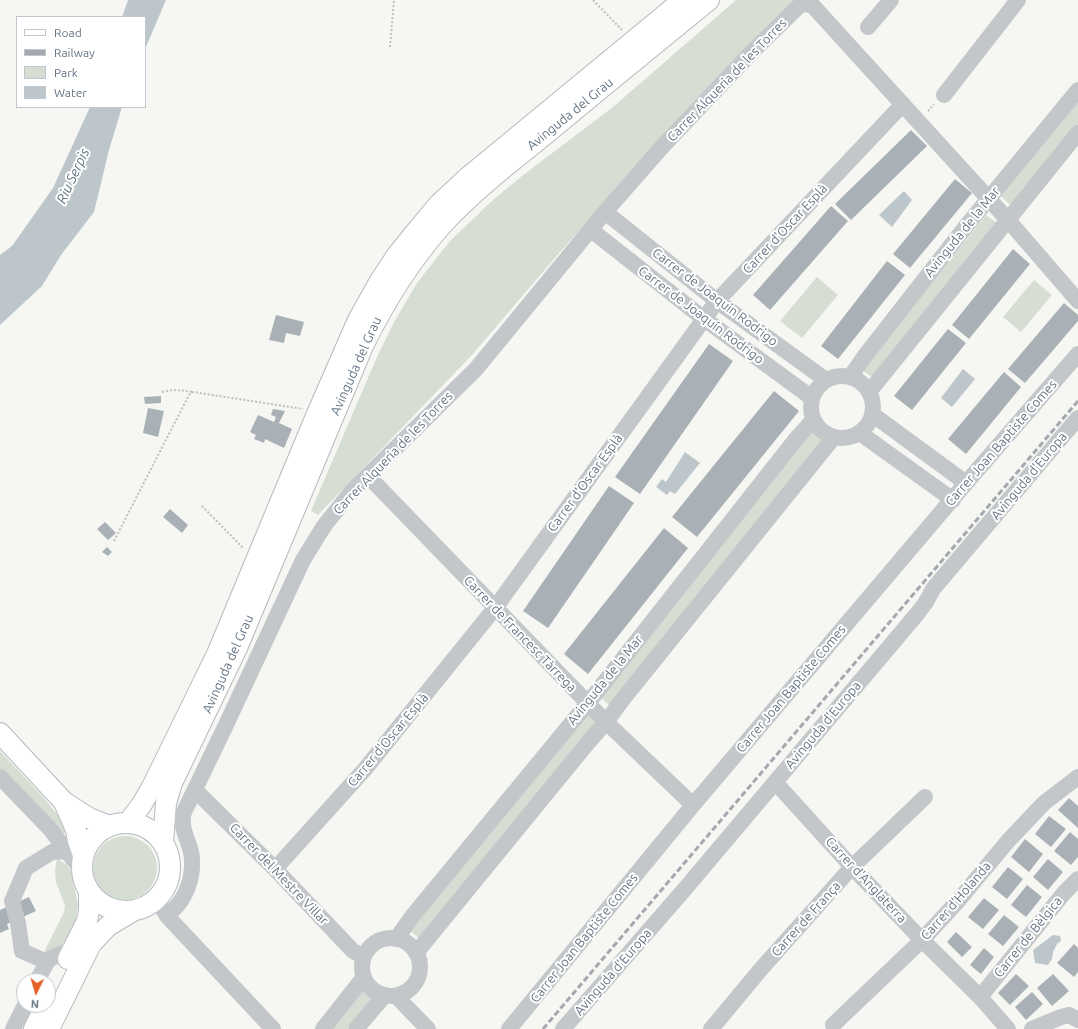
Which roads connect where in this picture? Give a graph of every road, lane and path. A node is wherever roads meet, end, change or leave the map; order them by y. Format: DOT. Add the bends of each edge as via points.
graph roads {
  1 [pos="394,0"];
  2 [pos="593,0"];
  3 [pos="683,0"];
  4 [pos="709,0"];
  5 [pos="891,0"];
  6 [pos="1018,0"];
  7 [pos="868,27"];
  8 [pos="632,41"];
  9 [pos="390,48"];
  10 [pos="1078,90"];
  11 [pos="944,95"];
  12 [pos="903,104"];
  13 [pos="918,121"];
  14 [pos="1078,133"];
  15 [pos="989,199"];
  16 [pos="606,212"];
  17 [pos="1008,220"];
  18 [pos="591,230"];
  19 [pos="1078,300"];
  20 [pos="717,301"];
  21 [pos="703,318"];
  22 [pos="1078,354"];
  23 [pos="850,377"];
  24 [pos="826,380"];
  25 [pos="162,392"];
  26 [pos="193,392"];
  27 [pos="869,392"];
  28 [pos="812,398"];
  29 [pos="318,411"];
  30 [pos="872,414"];
  31 [pos="1078,418"];
  32 [pos="813,420"];
  33 [pos="860,433"];
  34 [pos="834,437"];
  35 [pos="368,476"];
  36 [pos="966,483"];
  37 [pos="953,500"];
  38 [pos="202,506"];
  39 [pos="114,541"];
  40 [pos="256,560"];
  41 [pos="495,608"];
  42 [pos="588,703"];
  43 [pos="606,722"];
  44 [pos="0,733"];
  45 [pos="0,777"];
  46 [pos="1078,777"];
  47 [pos="775,782"];
  48 [pos="195,790"];
  49 [pos="925,797"];
  50 [pos="64,802"];
  51 [pos="693,805"];
  52 [pos="119,825"];
  53 [pos="163,842"];
  54 [pos="77,859"];
  55 [pos="852,867"];
  56 [pos="275,869"];
  57 [pos="1078,879"];
  58 [pos="89,891"];
  59 [pos="157,899"];
  60 [pos="133,911"];
  61 [pos="167,916"];
  62 [pos="396,939"];
  63 [pos="922,940"];
  64 [pos="73,949"];
  65 [pos="416,953"];
  66 [pos="364,957"];
  67 [pos="47,962"];
  68 [pos="41,973"];
  69 [pos="364,977"];
  70 [pos="56,984"];
  71 [pos="390,995"];
  72 [pos="980,997"];
  73 [pos="21,1013"];
  74 [pos="42,1013"];
  75 [pos="1075,1015"];
  76 [pos="833,1025"];
  77 [pos="13,1029"];
  78 [pos="34,1029"];
  79 [pos="49,1029"];
  80 [pos="271,1029"];
  81 [pos="322,1029"];
  82 [pos="356,1029"];
  83 [pos="428,1029"];
  84 [pos="509,1029"];
  85 [pos="564,1029"];
  86 [pos="711,1029"];
  87 [pos="1008,1029"];
  88 [pos="1032,1029"];
  1 -- 9 [label="path"];
  2 -- 8 [label="path"];
  3 -- 8 [label="main road, Avinguda del Grau"];
  4 -- 53 [label="main road, Avinguda del Grau" via="470,197 441,226 405,272 374,322 363,346 237,648 172,783 166,803"];
  5 -- 7 [label="street"];
  6 -- 11 [label="street"];
  8 -- 29 [label="main road, Avinguda del Grau" via="439,204 397,255 369,299"];
  10 -- 15 [label="street, Avinguda de la Mar"];
  11 -- 13 [label="path"];
  12 -- 13 [label="street, Carrer Alqueria de les Torres"];
  12 -- 16 [label="street, Carrer Alqueria de les Torres" via="813,6 800,5 697,109"];
  12 -- 20 [label="street, Carrer d'Oscar Esplà"];
  13 -- 15 [label="street, Carrer Alqueria de les Torres"];
  14 -- 17 [label="street"];
  15 -- 17 [label="street, Carrer Alqueria de les Torres"];
  15 -- 23 [label="street, Avinguda de la Mar"];
  16 -- 18 [label="street, Carrer Alqueria de les Torres"];
  16 -- 20 [label="street, Carrer de Joaquin Rodrigo"];
  17 -- 19 [label="street, Carrer Alqueria de les Torres"];
  17 -- 27 [label="street"];
  18 -- 21 [label="street, Carrer de Joaquín Rodrigo"];
  18 -- 35 [label="street, Carrer Alqueria de les Torres" via="476,369"];
  20 -- 21 [label="street, Carrer d'Oscar Esplà"];
  20 -- 24 [label="street, Carrer de Joaquin Rodrigo"];
  21 -- 28 [label="street, Carrer de Joaquín Rodrigo"];
  21 -- 41 [label="street, Carrer d'Oscar Esplà"];
  22 -- 36 [label="street, Carrer Joan Baptiste Comes"];
  23 -- 24 [label="street" via="833,377"];
  23 -- 27 [label="street" via="862,383"];
  24 -- 28 [label="street" via="817,388"];
  25 -- 26 [label="path"];
  26 -- 29 [label="path"];
  26 -- 39 [label="path" via="186,399"];
  27 -- 30 [label="street" via="873,406"];
  28 -- 32 [label="street" via="810,405"];
  29 -- 40 [label="main road, Avinguda del Grau"];
  30 -- 33 [label="street" via="870,421"];
  30 -- 36 [label="street"];
  31 -- 47 [label="street, Avinguda d'Europa"];
  32 -- 34 [label="street" via="821,430"];
  32 -- 42 [label="street, Avinguda de la Mar"];
  33 -- 34 [label="street" via="851,437"];
  33 -- 37 [label="street"];
  34 -- 43 [label="street, Avinguda de la Mar"];
  35 -- 41 [label="street, Carrer de Francesc Tàrrega"];
  35 -- 48 [label="street, Carrer Alqueria de les Torres" via="352,491 324,526 304,560"];
  36 -- 37 [label="street, Carrer Joan Baptiste Comes"];
  37 -- 51 [label="street, Carrer Joan Baptiste Comes"];
  38 -- 40 [label="path"];
  40 -- 52 [label="main road, Avinguda del Grau" via="217,654 152,787 142,804"];
  41 -- 42 [label="street, Carrer de Francesc Tàrrega"];
  41 -- 56 [label="street, Carrer d'Oscar Esplà" via="365,769"];
  42 -- 43 [label="street, Carrer de Francesc Tàrrega"];
  42 -- 62 [label="street, Avinguda de la Mar"];
  43 -- 51 [label="street, Carrer de Francesc Tàrrega"];
  43 -- 65 [label="street, Avinguda de la Mar"];
  44 -- 50 [label="main road"];
  45 -- 54 [label="street"];
  46 -- 63 [label="street, Carrer d'Holanda" via="1044,803"];
  47 -- 55 [label="street, Carrer d'Anglaterra"];
  47 -- 85 [label="street, Avinguda d'Europa"];
  48 -- 56 [label="street, Carrer del Mestre Villar"];
  48 -- 61 [label="street" via="182,821 191,850 190,876 182,899"];
  49 -- 55 [label="street, Carrer de França"];
  50 -- 52 [label="main road" via="89,818"];
  50 -- 54 [label="main road" via="76,830"];
  51 -- 84 [label="street, Carrer Joan Baptiste Comes"];
  52 -- 53 [label="main road" via="141,826 153,832"];
  52 -- 54 [label="main road" via="99,832"];
  53 -- 59 [label="main road" via="168,853 169,878"];
  54 -- 58 [label="main road"];
  54 -- 67 [label="street" via="52,852 26,868 12,901 22,951"];
  55 -- 63 [label="street, Carrer d'Anglaterra"];
  55 -- 86 [label="street, Carrer de França"];
  56 -- 66 [label="street, Carrer del Mestre Villar" via="353,951"];
  57 -- 72 [label="street, Carrer de Bèlgica"];
  58 -- 60 [label="main road" via="108,907 120,911"];
  58 -- 64 [label="main road" via="87,921"];
  59 -- 60 [label="main road" via="146,907"];
  59 -- 61 [label="street"];
  60 -- 79 [label="main road" via="108,926 91,944"];
  61 -- 80 [label="street"];
  62 -- 65 [label="street" via="408,944"];
  62 -- 66 [label="street" via="380,940 370,947"];
  63 -- 72 [label="street, Carrer d'Anglaterra"];
  63 -- 76 [label="street, Carrer d'Holanda"];
  64 -- 67 [label="street"];
  64 -- 70 [label="main road"];
  65 -- 71 [label="street" via="419,962 417,979 405,992"];
  66 -- 69 [label="street"];
  67 -- 68 [label="street"];
  69 -- 71 [label="street" via="372,989"];
  69 -- 81 [label="street"];
  71 -- 82 [label="street"];
  71 -- 83 [label="street"];
  72 -- 87 [label="street, Carrer d'Anglaterra"];
  73 -- 77 [label="street"];
  74 -- 78 [label="main road"];
  75 -- 88 [label="street" via="1062,1017"];
}
